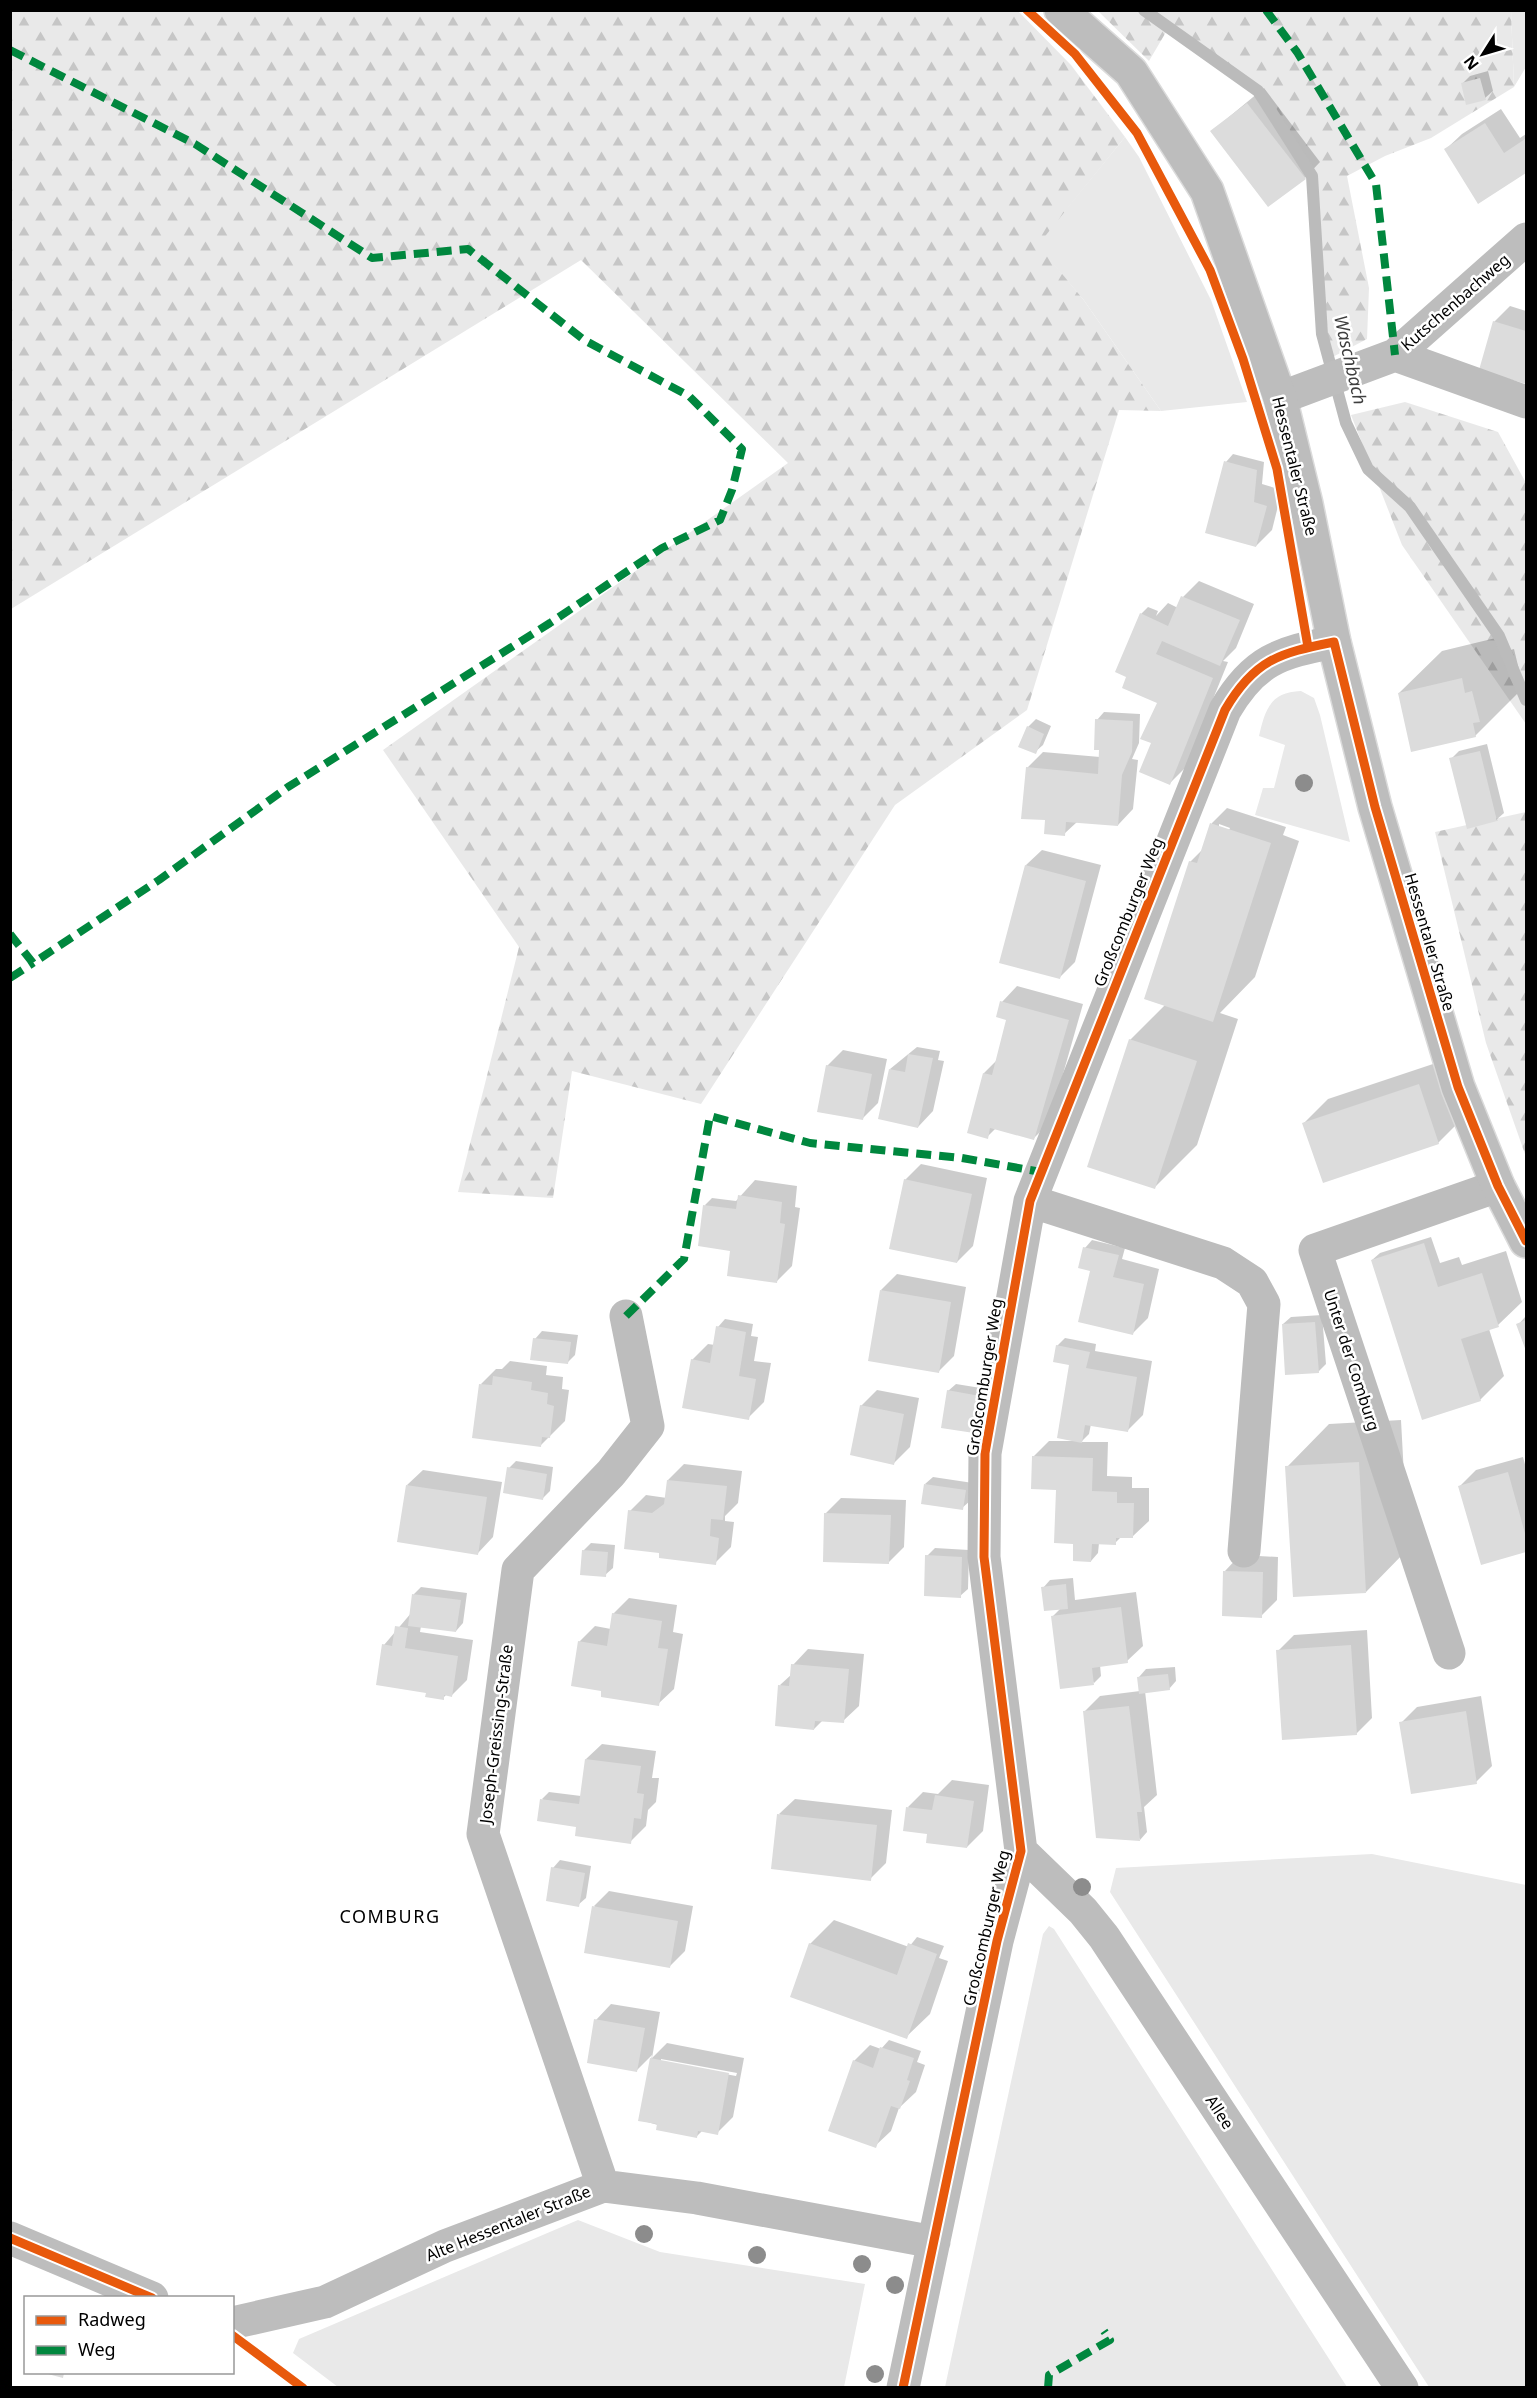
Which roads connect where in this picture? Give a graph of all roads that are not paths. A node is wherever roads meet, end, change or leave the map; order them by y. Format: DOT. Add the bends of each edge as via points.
graph roads {
  1 [pos="1061,10"];
  2 [pos="1527,239"];
  3 [pos="1395,355"];
  4 [pos="1280,398"];
  5 [pos="1526,405"];
  6 [pos="1334,642"];
  7 [pos="1498,1186"];
  8 [pos="1030,1201"];
  9 [pos="1527,1241"];
  10 [pos="626,1316"];
  11 [pos="1244,1551"];
  12 [pos="1449,1653"];
  13 [pos="1021,1851"];
  14 [pos="603,2186"];
  15 [pos="10,2238"];
  16 [pos="934,2242"];
  17 [pos="147,2296"];
  18 [pos="241,2336"];
  19 [pos="903,2388"];
  20 [pos="1402,2388"];
  1 -- 4 [label="street, Hessentaler Straße" via="1131,72 1207,191"];
  2 -- 3 [label="street, Kutschenbachweg"];
  3 -- 4 [label="street, Kutschenbachweg"];
  3 -- 5 [label="street"];
  4 -- 6 [label="street, Hessentaler Straße"];
  6 -- 7 [label="street, Hessentaler Straße" via="1375,807 1458,1087"];
  6 -- 8 [label="street, Großcomburger Weg" via="1262,664 1240,683 1224,710"];
  7 -- 9 [label="street, Hessentaler Straße"];
  7 -- 12 [label="street, Unter der Comburg" via="1315,1250"];
  8 -- 11 [label="street" via="1223,1263 1252,1282 1264,1304"];
  8 -- 13 [label="street, Großcomburger Weg" via="985,1453 984,1522 984,1557"];
  10 -- 14 [label="street, Joseph-Greissing-Straße" via="648,1426 611,1473 518,1570 483,1834"];
  13 -- 16 [label="street, Großcomburger Weg" via="997,1941"];
  13 -- 20 [label="street, Allee" via="1104,1937"];
  14 -- 16 [label="street, Alte Hessentaler Straße" via="697,2198"];
  14 -- 18 [label="street, Alte Hessentaler Straße" via="445,2246"];
  15 -- 17 [label="street"];
  16 -- 19 [label="street, Großcomburger Weg"];
}
